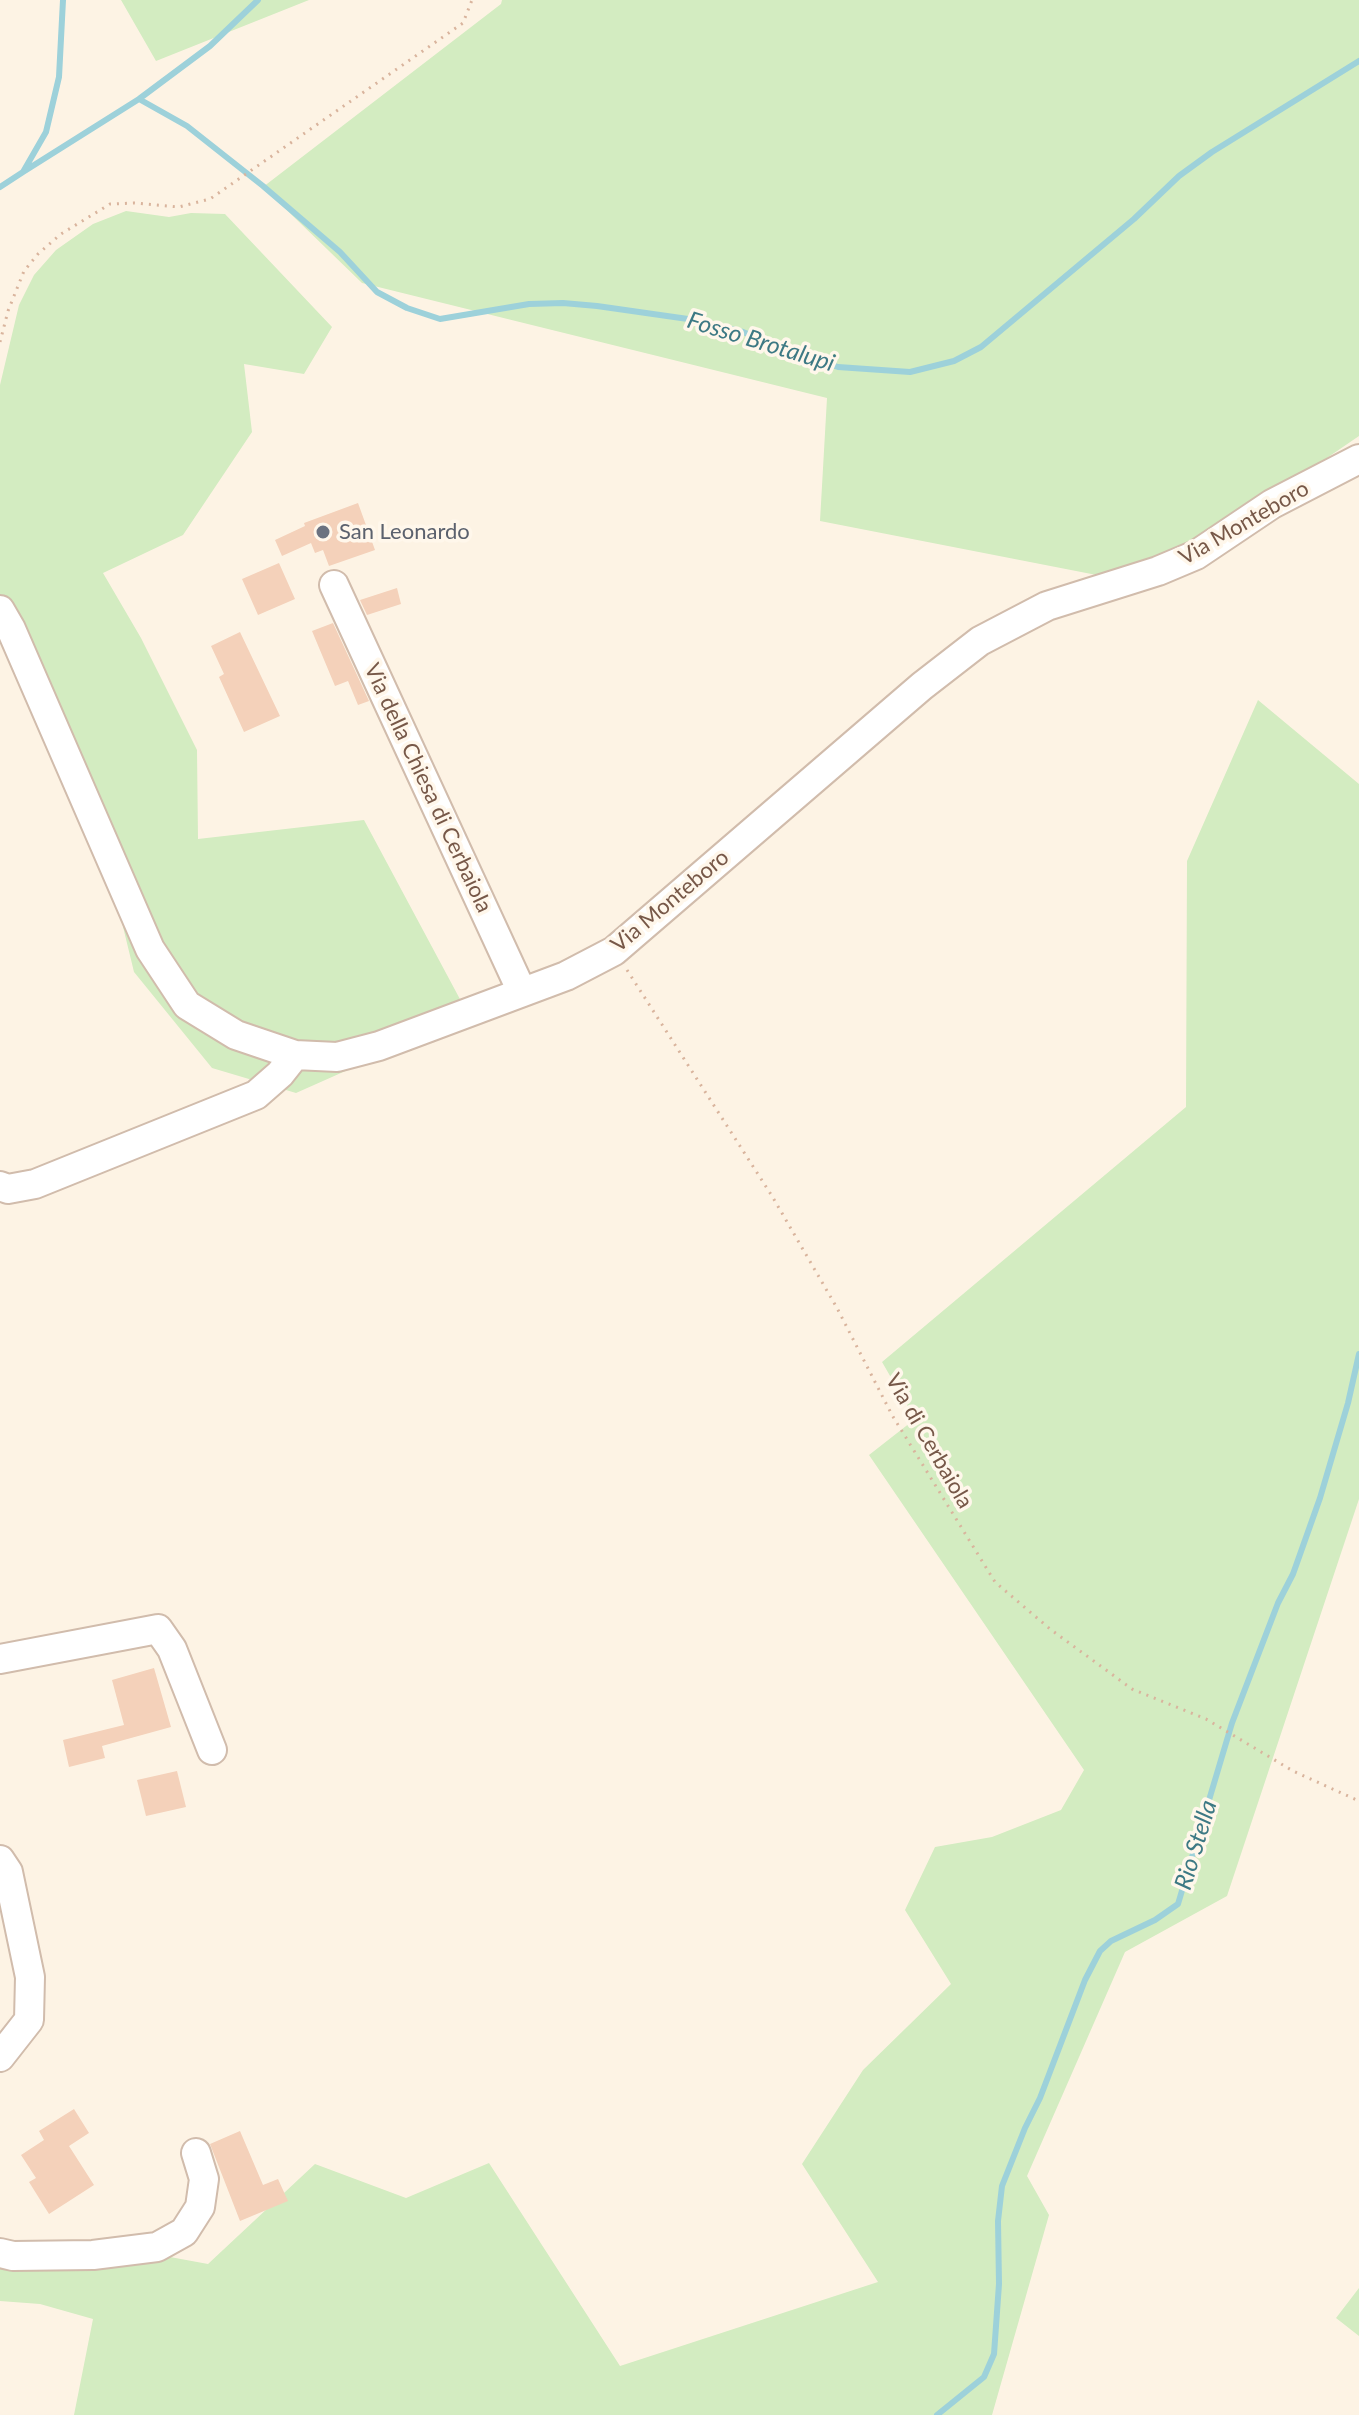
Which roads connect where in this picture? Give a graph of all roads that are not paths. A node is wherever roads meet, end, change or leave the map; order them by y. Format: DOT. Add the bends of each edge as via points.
graph roads {
  1 [pos="1359,459"];
  2 [pos="334,585"];
  3 [pos="0,610"];
  4 [pos="522,992"];
  5 [pos="295,1055"];
  6 [pos="0,1186"];
  7 [pos="0,1659"];
  8 [pos="212,1750"];
  9 [pos="0,1860"];
  10 [pos="0,2057"];
  11 [pos="196,2153"];
  12 [pos="0,2253"];
  1 -- 4 [label="street, Via Monteboro" via="1272,504 1196,555 1047,606 980,641 614,951"];
  2 -- 4 [label="street, Via della Chiesa di Cerbaiola"];
  3 -- 5 [label="street, Via Monteboro" via="150,949 187,1005 236,1035"];
  4 -- 5 [label="street, Via Monteboro" via="379,1046 337,1057"];
  5 -- 6 [label="street" via="256,1095 35,1184"];
  7 -- 8 [label="street" via="158,1629 172,1649"];
  9 -- 10 [label="street" via="8,1872 30,1977 29,2020"];
  11 -- 12 [label="street" via="204,2179 200,2207 184,2232 157,2247 93,2255"];
}
